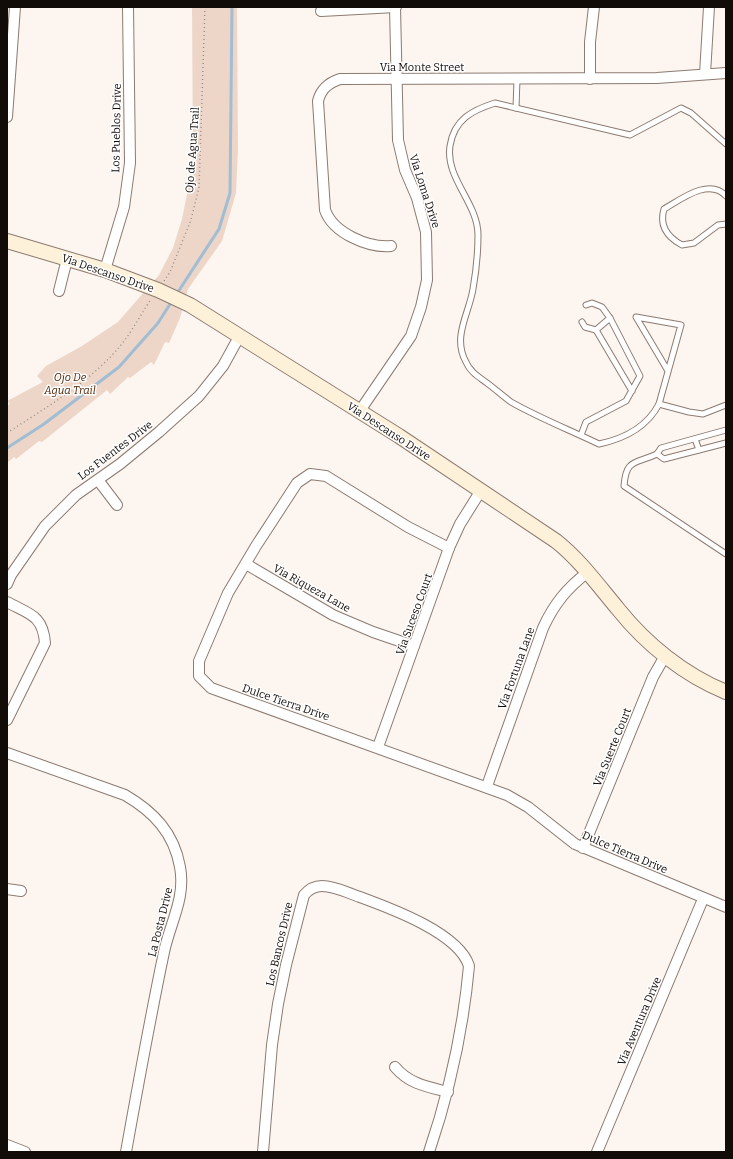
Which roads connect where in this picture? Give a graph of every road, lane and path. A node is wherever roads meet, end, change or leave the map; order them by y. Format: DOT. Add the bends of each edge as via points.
graph roads {
  1 [pos="15,7"];
  2 [pos="128,7"];
  3 [pos="205,7"];
  4 [pos="395,7"];
  5 [pos="594,7"];
  6 [pos="709,7"];
  7 [pos="320,11"];
  8 [pos="726,73"];
  9 [pos="705,74"];
  10 [pos="396,80"];
  11 [pos="517,80"];
  12 [pos="590,80"];
  13 [pos="516,108"];
  14 [pos="7,117"];
  15 [pos="726,144"];
  16 [pos="726,196"];
  17 [pos="726,224"];
  18 [pos="7,241"];
  19 [pos="391,246"];
  20 [pos="67,259"];
  21 [pos="105,270"];
  22 [pos="59,291"];
  23 [pos="167,294"];
  24 [pos="586,305"];
  25 [pos="610,318"];
  26 [pos="582,322"];
  27 [pos="596,330"];
  28 [pos="239,337"];
  29 [pos="668,371"];
  30 [pos="632,391"];
  31 [pos="660,404"];
  32 [pos="726,405"];
  33 [pos="359,412"];
  34 [pos="726,430"];
  35 [pos="7,433"];
  36 [pos="581,435"];
  37 [pos="695,439"];
  38 [pos="726,443"];
  39 [pos="699,450"];
  40 [pos="657,454"];
  41 [pos="98,480"];
  42 [pos="480,492"];
  43 [pos="117,505"];
  44 [pos="449,548"];
  45 [pos="726,554"];
  46 [pos="246,564"];
  47 [pos="588,572"];
  48 [pos="7,584"];
  49 [pos="7,602"];
  50 [pos="414,646"];
  51 [pos="665,656"];
  52 [pos="726,692"];
  53 [pos="7,720"];
  54 [pos="378,747"];
  55 [pos="7,753"];
  56 [pos="487,786"];
  57 [pos="583,848"];
  58 [pos="7,889"];
  59 [pos="22,891"];
  60 [pos="703,899"];
  61 [pos="726,907"];
  62 [pos="395,1067"];
  63 [pos="448,1092"];
  64 [pos="7,1145"];
  65 [pos="25,1152"];
  66 [pos="126,1152"];
  67 [pos="263,1152"];
  68 [pos="429,1152"];
  69 [pos="597,1152"];
  1 -- 14 [label="street"];
  2 -- 21 [label="street, Los Pueblos Drive" via="130,162 124,206"];
  3 -- 23 [label="path, Ojo de Agua Trail" via="199,187 191,220 172,266"];
  4 -- 7 [label="street"];
  4 -- 10 [label="street, Via Loma Drive"];
  5 -- 12 [label="street" via="590,42"];
  6 -- 9 [label="street"];
  8 -- 9 [label="street, Via Monte Street"];
  9 -- 12 [label="street, Via Monte Street"];
  10 -- 11 [label="street, Via Monte Street"];
  10 -- 19 [label="street, Via Monte Street" via="340,79 324,88 318,101 328,219 337,228 365,243 381,247"];
  10 -- 33 [label="street, Via Loma Drive" via="398,140 405,170 417,198 426,232 427,280 411,336"];
  11 -- 12 [label="street, Via Monte Street"];
  11 -- 13 [label="lane"];
  13 -- 15 [label="lane" via="630,135 682,108"];
  13 -- 36 [label="lane" via="495,103 474,110 461,121 453,134 450,147 454,171 477,221 478,235 473,290 460,333 461,349 465,362 472,372 512,402"];
  16 -- 17 [label="lane" via="710,188 691,193 664,209 661,219 662,226 682,245 694,243 718,225"];
  18 -- 20 [label="street, Via Descanso Drive"];
  20 -- 21 [label="street, Via Descanso Drive"];
  20 -- 22 [label="street"];
  21 -- 23 [label="street, Via Descanso Drive"];
  23 -- 28 [label="street, Via Descanso Drive"];
  23 -- 35 [label="path, Ojo de Agua Trail" via="116,351 64,397"];
  24 -- 25 [label="lane" via="592,303 602,307"];
  25 -- 27 [label="lane"];
  25 -- 30 [label="lane" via="640,376"];
  26 -- 27 [label="lane" via="585,327"];
  27 -- 30 [label="lane"];
  28 -- 33 [label="street, Via Descanso Drive"];
  28 -- 41 [label="street, Los Fuentes Drive" via="223,366 199,396 159,432"];
  29 -- 29 [label="lane" via="680,325 636,318 644,331"];
  29 -- 31 [label="lane"];
  30 -- 36 [label="lane" via="626,401 586,422"];
  31 -- 32 [label="lane" via="702,414"];
  31 -- 36 [label="lane" via="653,416 624,437 599,444"];
  33 -- 42 [label="street, Via Descanso Drive" via="399,436"];
  34 -- 37 [label="lane"];
  37 -- 39 [label="lane"];
  37 -- 40 [label="lane" via="661,448"];
  38 -- 39 [label="lane"];
  39 -- 40 [label="lane" via="664,458"];
  40 -- 45 [label="lane" via="635,461 628,467 624,486"];
  41 -- 43 [label="street"];
  41 -- 48 [label="street, Los Fuentes Drive" via="76,495 45,526"];
  42 -- 44 [label="street, Via Suceso Court"];
  42 -- 47 [label="street, Via Descanso Drive" via="556,541"];
  44 -- 46 [label="street, Dulce Tierra Drive" via="326,476 310,474 296,483"];
  44 -- 50 [label="street, Via Suceso Court"];
  46 -- 50 [label="street, Via Riqueza Lane" via="333,615"];
  46 -- 54 [label="street, Dulce Tierra Drive" via="228,594 199,661 198,670 202,680 211,688"];
  47 -- 51 [label="street, Via Descanso Drive" via="623,615"];
  47 -- 56 [label="street, Via Fortuna Lane" via="553,606"];
  49 -- 53 [label="street" via="38,620 44,629 45,642"];
  50 -- 54 [label="street, Via Suceso Court"];
  51 -- 52 [label="street, Via Descanso Drive" via="688,673"];
  51 -- 57 [label="street, Via Suerte Court" via="653,677"];
  54 -- 56 [label="street, Dulce Tierra Drive"];
  55 -- 66 [label="street, La Posta Drive" via="125,795 142,805 162,824 176,852 180,868 181,894 164,952"];
  56 -- 57 [label="street, Dulce Tierra Drive" via="528,807 555,830"];
  57 -- 60 [label="street, Dulce Tierra Drive"];
  58 -- 59 [label="street"];
  60 -- 61 [label="street, Dulce Tierra Drive"];
  60 -- 69 [label="street, Via Aventura Drive"];
  62 -- 63 [label="street" via="399,1073 416,1084"];
  63 -- 67 [label="street, Los Bancos Drive" via="462,1031 467,987 468,966 461,952 428,927 396,910 337,889 315,887 309,889 300,904 286,965 272,1045"];
  63 -- 68 [label="street, Los Bancos Drive"];
  64 -- 65 [label="street"];
}
